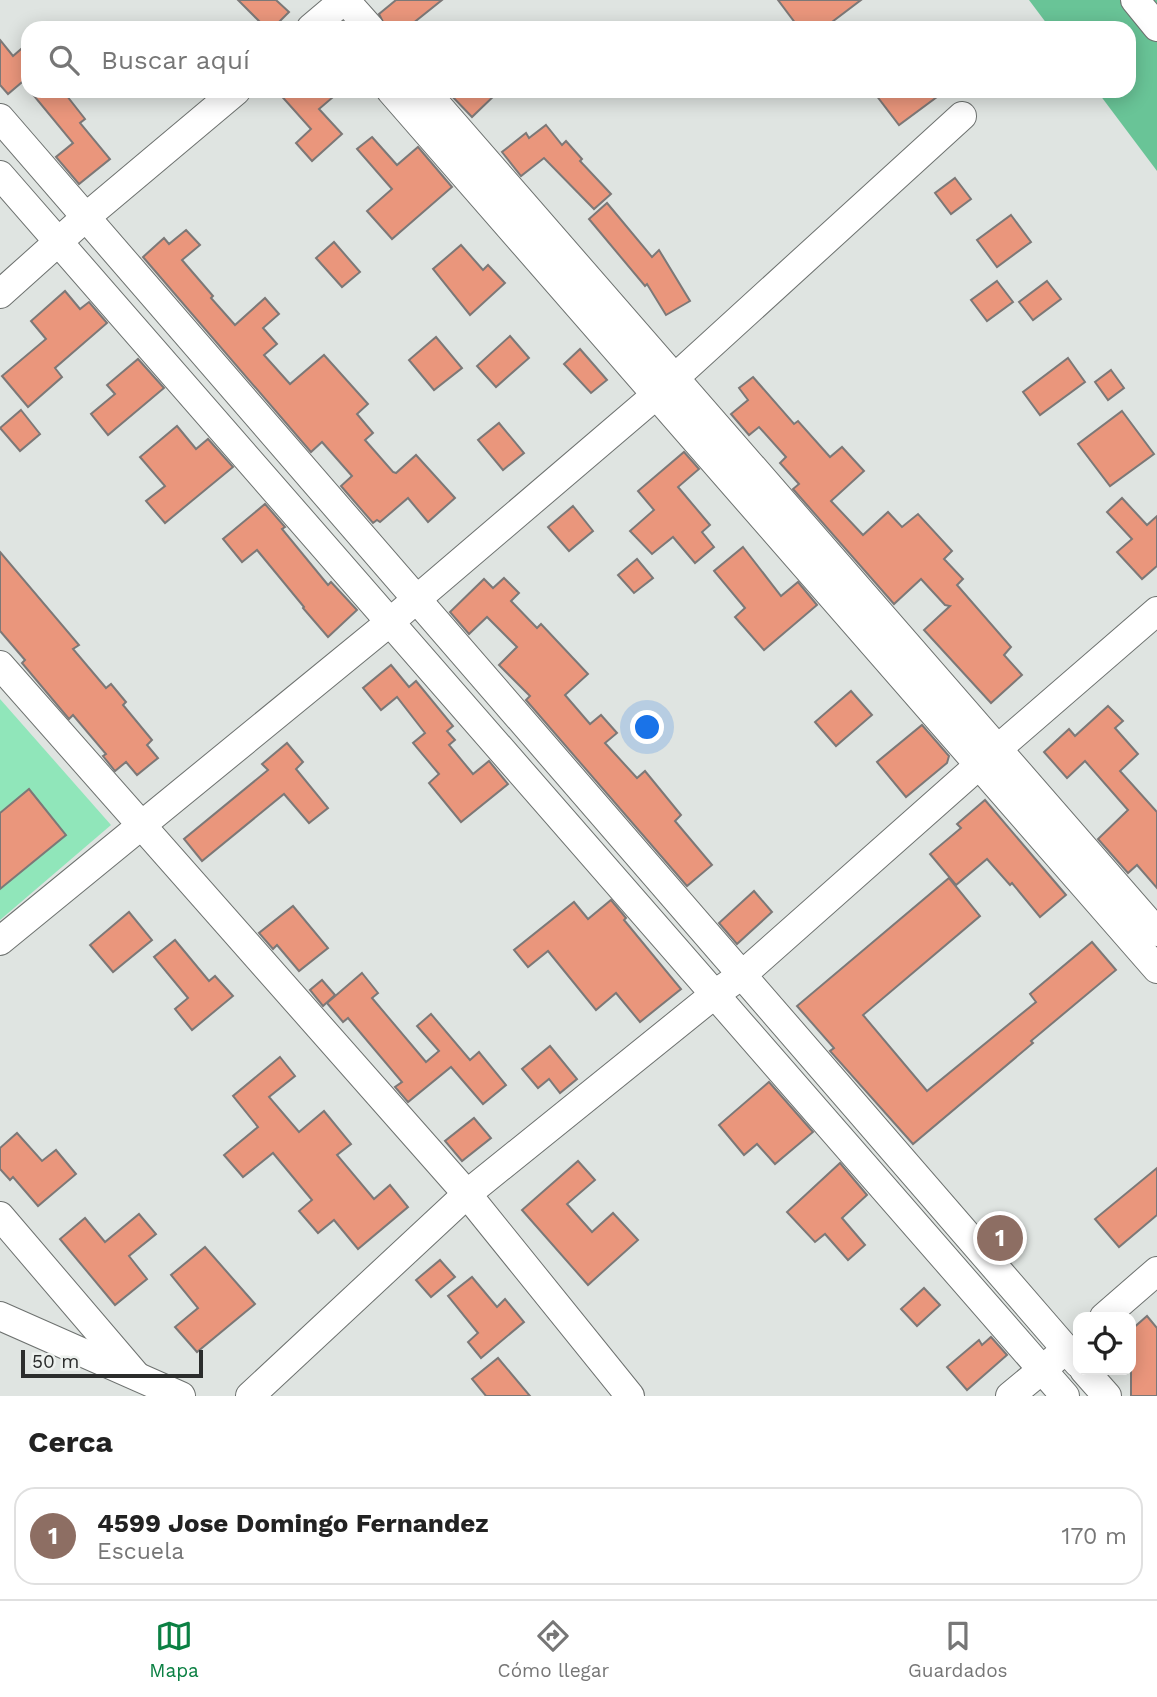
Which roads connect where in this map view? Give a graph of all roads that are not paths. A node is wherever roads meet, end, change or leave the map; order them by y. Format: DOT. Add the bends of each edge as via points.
graph roads {
  1 [pos="1135,0"];
  2 [pos="329,12"];
  3 [pos="352,21"];
  4 [pos="1157,27"];
  5 [pos="228,98"];
  6 [pos="398,98"];
  7 [pos="431,98"];
  8 [pos="962,116"];
  9 [pos="0,118"];
  10 [pos="0,175"];
  11 [pos="86,217"];
  12 [pos="58,242"];
  13 [pos="0,294"];
  14 [pos="665,386"];
  15 [pos="416,598"];
  16 [pos="1157,611"];
  17 [pos="390,622"];
  18 [pos="0,665"];
  19 [pos="988,757"];
  20 [pos="142,826"];
  21 [pos="1157,932"];
  22 [pos="0,941"];
  23 [pos="1157,969"];
  24 [pos="742,975"];
  25 [pos="715,995"];
  26 [pos="467,1194"];
  27 [pos="0,1216"];
  28 [pos="1157,1271"];
  29 [pos="1110,1312"];
  30 [pos="0,1316"];
  31 [pos="1073,1351"];
  32 [pos="1073,1357"];
  33 [pos="1042,1369"];
  34 [pos="135,1374"];
  35 [pos="1091,1375"];
  36 [pos="181,1396"];
  37 [pos="250,1396"];
  38 [pos="630,1396"];
  39 [pos="1010,1396"];
  40 [pos="1065,1396"];
  41 [pos="1107,1396"];
  1 -- 4 [label="street"];
  2 -- 3 [label="street"];
  5 -- 11 [label="street"];
  6 -- 14 [label="street"];
  7 -- 14 [label="street"];
  8 -- 14 [label="street"];
  9 -- 11 [label="street"];
  10 -- 12 [label="street"];
  11 -- 12 [label="street"];
  11 -- 15 [label="street"];
  12 -- 13 [label="street"];
  12 -- 17 [label="street"];
  14 -- 15 [label="street"];
  14 -- 19 [label="street"];
  15 -- 17 [label="street"];
  15 -- 24 [label="street"];
  16 -- 19 [label="street"];
  17 -- 20 [label="street"];
  17 -- 25 [label="street"];
  18 -- 20 [label="street"];
  19 -- 21 [label="street"];
  19 -- 23 [label="street"];
  19 -- 24 [label="street"];
  20 -- 22 [label="street"];
  20 -- 26 [label="street"];
  24 -- 25 [label="street"];
  24 -- 31 [label="street"];
  25 -- 26 [label="street"];
  25 -- 33 [label="street"];
  26 -- 37 [label="street"];
  26 -- 38 [label="street"];
  27 -- 34 [label="street"];
  28 -- 29 [label="street"];
  30 -- 34 [label="street"];
  32 -- 33 [label="street"];
  33 -- 39 [label="street"];
  33 -- 40 [label="street"];
  34 -- 36 [label="street"];
  35 -- 41 [label="street"];
}
